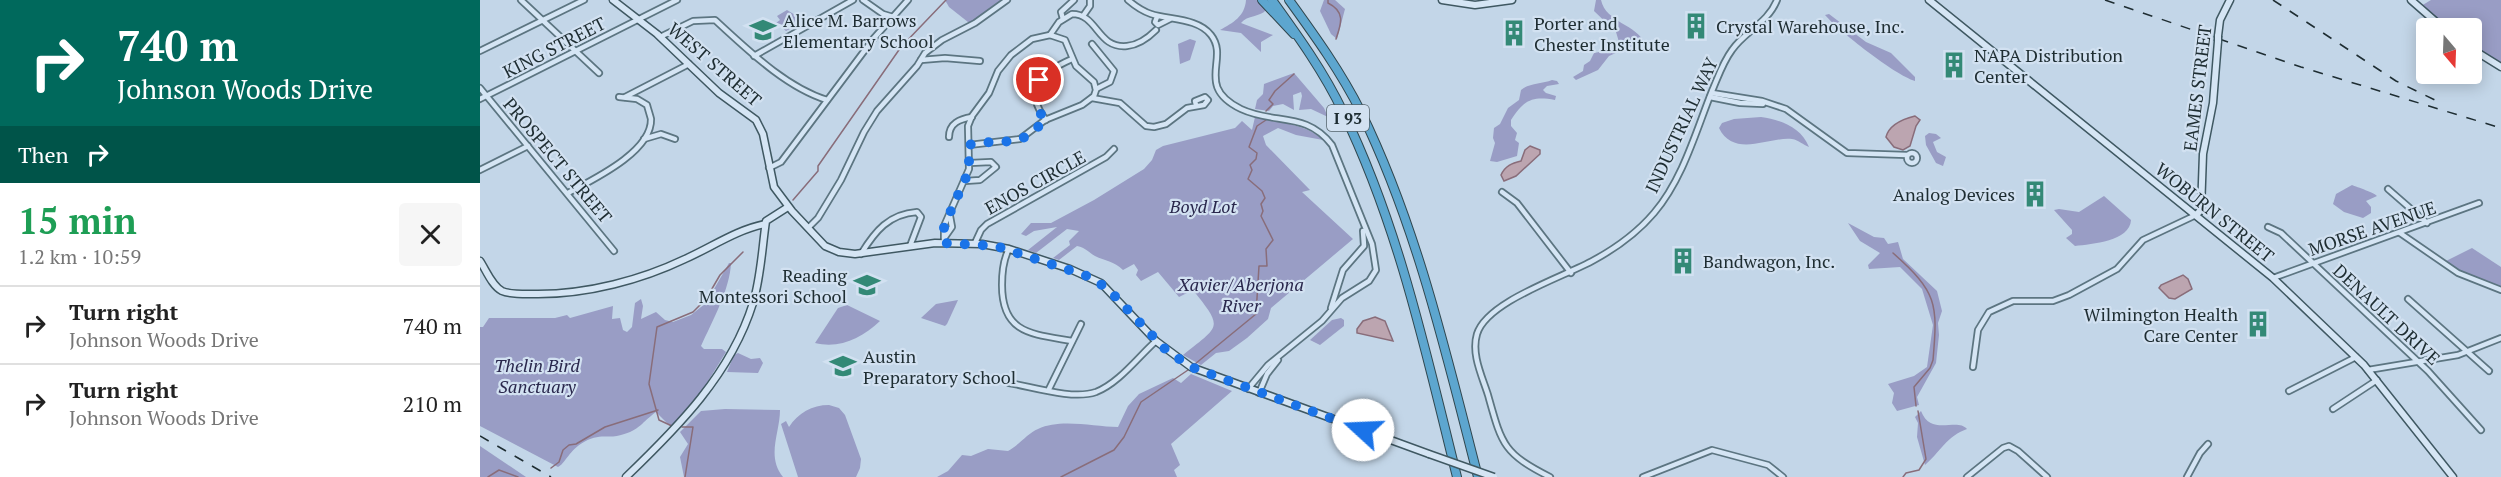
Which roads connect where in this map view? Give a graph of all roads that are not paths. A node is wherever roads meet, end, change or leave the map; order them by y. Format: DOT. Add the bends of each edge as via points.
graph roads {
  1 [pos="521,0"];
  2 [pos="584,0"];
  3 [pos="614,0"];
  4 [pos="677,0"];
  5 [pos="854,0"];
  6 [pos="863,0"];
  7 [pos="908,0"];
  8 [pos="1007,0"];
  9 [pos="1074,0"];
  10 [pos="1090,0"];
  11 [pos="1128,0"];
  12 [pos="1262,0"];
  13 [pos="1272,0"];
  14 [pos="1442,0"];
  15 [pos="1512,0"];
  16 [pos="1776,0"];
  17 [pos="1929,0"];
  18 [pos="2230,0"];
  19 [pos="2411,0"];
  20 [pos="1291,1"];
  21 [pos="1083,16"];
  22 [pos="893,17"];
  23 [pos="2432,18"];
  24 [pos="640,19"];
  25 [pos="1063,19"];
  26 [pos="540,20"];
  27 [pos="1156,30"];
  28 [pos="1050,35"];
  29 [pos="660,37"];
  30 [pos="1092,44"];
  31 [pos="1305,44"];
  32 [pos="480,51"];
  33 [pos="576,53"];
  34 [pos="2482,55"];
  35 [pos="754,56"];
  36 [pos="1072,59"];
  37 [pos="921,60"];
  38 [pos="981,62"];
  39 [pos="688,64"];
  40 [pos="2501,67"];
  41 [pos="599,73"];
  42 [pos="480,88"];
  43 [pos="1096,89"];
  44 [pos="1711,95"];
  45 [pos="487,96"];
  46 [pos="619,97"];
  47 [pos="625,98"];
  48 [pos="1092,98"];
  49 [pos="480,99"];
  50 [pos="827,100"];
  51 [pos="1196,105"];
  52 [pos="972,117"];
  53 [pos="1046,120"];
  54 [pos="650,126"];
  55 [pos="661,134"];
  56 [pos="949,137"];
  57 [pos="644,139"];
  58 [pos="675,139"];
  59 [pos="969,145"];
  60 [pos="528,146"];
  61 [pos="1113,149"];
  62 [pos="1907,155"];
  63 [pos="970,163"];
  64 [pos="769,168"];
  65 [pos="480,170"];
  66 [pos="965,181"];
  67 [pos="2388,189"];
  68 [pos="1502,192"];
  69 [pos="568,193"];
  70 [pos="2479,203"];
  71 [pos="788,207"];
  72 [pos="2196,215"];
  73 [pos="2427,223"];
  74 [pos="765,224"];
  75 [pos="1362,225"];
  76 [pos="2268,226"];
  77 [pos="808,228"];
  78 [pos="2400,233"];
  79 [pos="944,240"];
  80 [pos="975,243"];
  81 [pos="910,246"];
  82 [pos="1009,249"];
  83 [pos="614,250"];
  84 [pos="861,254"];
  85 [pos="480,261"];
  86 [pos="2313,263"];
  87 [pos="487,272"];
  88 [pos="1571,273"];
  89 [pos="480,276"];
  90 [pos="2273,278"];
  91 [pos="2501,290"];
  92 [pos="2408,299"];
  93 [pos="1330,311"];
  94 [pos="1081,324"];
  95 [pos="2501,338"];
  96 [pos="1072,341"];
  97 [pos="1156,341"];
  98 [pos="2466,352"];
  99 [pos="2356,357"];
  100 [pos="1279,358"];
  101 [pos="2418,361"];
  102 [pos="1973,367"];
  103 [pos="2368,370"];
  104 [pos="2489,371"];
  105 [pos="2377,380"];
  106 [pos="1009,383"];
  107 [pos="1049,389"];
  108 [pos="1248,389"];
  109 [pos="2289,391"];
  110 [pos="1259,393"];
  111 [pos="2333,409"];
  112 [pos="2481,430"];
  113 [pos="2208,444"];
  114 [pos="1975,475"];
  115 [pos="626,477"];
  116 [pos="1457,477"];
  117 [pos="1478,477"];
  118 [pos="1494,477"];
  119 [pos="1550,477"];
  120 [pos="1643,477"];
  121 [pos="1783,477"];
  122 [pos="1967,477"];
  123 [pos="2047,477"];
  124 [pos="2187,477"];
  125 [pos="2453,477"];
  1 -- 26 [label="street"];
  2 -- 26 [label="street"];
  3 -- 24 [label="main road, WEST STREET"];
  4 -- 24 [label="street, KING STREET"];
  5 -- 35 [label="street"];
  6 -- 22 [label="street"];
  7 -- 22 [label="street"];
  8 -- 37 [label="street" via="933,46"];
  9 -- 25 [label="street" via="1060,12"];
  10 -- 21 [label="street"];
  11 -- 75 [label="street" via="1139,10 1195,24 1213,37 1217,50 1214,80 1235,105 1252,113 1306,123 1326,136"];
  12 -- 31 [label="highway"];
  13 -- 31 [label="highway, I 93"];
  14 -- 15 [label="main road" via="1480,5"];
  16 -- 44 [label="street, INDUSTRIAL WAY" via="1770,14 1733,47"];
  17 -- 72 [label="main road, WOBURN STREET"];
  18 -- 72 [label="main road, EAMES STREET" via="2220,20 2213,103 2203,154 2201,210"];
  19 -- 23 [label="main road"];
  20 -- 117 [label="highway, I 93" via="1353,95 1395,185 1419,255"];
  21 -- 25 [label="street"];
  21 -- 27 [label="street" via="1105,40 1115,45 1140,43"];
  22 -- 50 [label="street"];
  24 -- 29 [label="main road, WEST STREET"];
  24 -- 33 [label="street, KING STREET"];
  25 -- 28 [label="street"];
  26 -- 32 [label="street"];
  26 -- 33 [label="street"];
  28 -- 36 [label="street" via="1065,40"];
  28 -- 52 [label="street" via="1030,41 1008,57"];
  29 -- 35 [label="street" via="692,21 712,20"];
  29 -- 39 [label="main road, WEST STREET"];
  30 -- 43 [label="street" via="1114,72 1110,82"];
  31 -- 116 [label="highway, I 93" via="1352,127 1382,199"];
  33 -- 41 [label="street"];
  33 -- 45 [label="street, KING STREET"];
  34 -- 40 [label="main road"];
  35 -- 50 [label="street"];
  36 -- 43 [label="street"];
  36 -- 53 [label="street" via="1048,70 1038,83 1036,104"];
  37 -- 38 [label="street"];
  37 -- 77 [label="street" via="877,111 843,177"];
  39 -- 47 [label="street"];
  39 -- 64 [label="main road, WEST STREET" via="758,123"];
  42 -- 45 [label="street, PROSPECT STREET"];
  43 -- 48 [label="street"];
  44 -- 62 [label="street" via="1740,103 1769,104 1800,117 1847,153"];
  44 -- 88 [label="street, INDUSTRIAL WAY" via="1661,204 1611,251"];
  45 -- 49 [label="street, KING STREET"];
  45 -- 60 [label="street, PROSPECT STREET"];
  46 -- 47 [label="street"];
  47 -- 54 [label="street" via="646,103 651,113"];
  48 -- 51 [label="street" via="1118,102 1146,126 1153,127 1166,125"];
  48 -- 53 [label="street"];
  50 -- 64 [label="street" via="780,163"];
  52 -- 56 [label="street" via="954,123"];
  52 -- 59 [label="street" via="967,131"];
  53 -- 59 [label="street" via="1015,141"];
  54 -- 55 [label="street"];
  54 -- 57 [label="street"];
  55 -- 57 [label="street"];
  55 -- 58 [label="street"];
  57 -- 69 [label="street" via="615,167"];
  59 -- 63 [label="street"];
  60 -- 65 [label="street"];
  60 -- 69 [label="street, PROSPECT STREET"];
  61 -- 80 [label="street, ENOS CIRCLE" via="1106,157 987,224"];
  63 -- 66 [label="street"];
  63 -- 66 [label="street" via="991,162 996,166 980,180"];
  64 -- 71 [label="main road, WEST STREET" via="774,187"];
  66 -- 79 [label="street" via="954,201 952,227"];
  67 -- 73 [label="street"];
  68 -- 88 [label="street" via="1517,203"];
  69 -- 83 [label="street, PROSPECT STREET"];
  70 -- 73 [label="street, MORSE AVENUE"];
  71 -- 74 [label="main road"];
  71 -- 77 [label="main road, WEST STREET"];
  72 -- 90 [label="main road, WOBURN STREET"];
  72 -- 102 [label="street" via="2143,240 2117,269 2069,296 2053,301 2013,301 1989,312 1978,330"];
  73 -- 78 [label="street, MORSE AVENUE"];
  74 -- 87 [label="main road" via="747,228 667,267 577,292 505,292 496,287"];
  74 -- 115 [label="main road" via="754,300 738,339 692,409"];
  75 -- 93 [label="street" via="1364,246 1343,270"];
  75 -- 93 [label="street" via="1375,256 1376,272"];
  76 -- 86 [label="street, DENAULT DRIVE"];
  77 -- 84 [label="main road, WEST STREET" via="829,248 844,254"];
  78 -- 86 [label="street, MORSE AVENUE"];
  78 -- 91 [label="street" via="2456,271"];
  79 -- 80 [label="main road, WEST STREET"];
  79 -- 81 [label="main road, WEST STREET"];
  80 -- 82 [label="main road, WEST STREET"];
  81 -- 84 [label="main road, WEST STREET"];
  81 -- 84 [label="street" via="921,217 917,212 888,218"];
  82 -- 96 [label="street" via="1004,260 1001,295 1006,316 1022,330"];
  82 -- 97 [label="main road, WEST STREET" via="1096,280"];
  85 -- 87 [label="main road"];
  86 -- 90 [label="street, MORSE AVENUE"];
  86 -- 101 [label="street, DENAULT DRIVE"];
  87 -- 89 [label="street"];
  88 -- 119 [label="street, INDUSTRIAL WAY" via="1494,310 1481,324 1475,342 1504,444 1517,460"];
  90 -- 99 [label="main road, WOBURN STREET"];
  92 -- 98 [label="street"];
  93 -- 100 [label="street"];
  94 -- 96 [label="street"];
  95 -- 98 [label="street"];
  96 -- 107 [label="street"];
  97 -- 107 [label="street" via="1097,392 1079,394"];
  97 -- 108 [label="main road, WEST STREET" via="1191,367"];
  98 -- 101 [label="street"];
  98 -- 104 [label="street"];
  99 -- 103 [label="main road, WOBURN STREET"];
  99 -- 109 [label="street"];
  100 -- 108 [label="street"];
  100 -- 110 [label="street"];
  101 -- 103 [label="street"];
  101 -- 112 [label="street, DENAULT DRIVE"];
  103 -- 105 [label="main road, WOBURN STREET"];
  105 -- 111 [label="street"];
  105 -- 125 [label="main road, WOBURN STREET"];
  106 -- 107 [label="street"];
  108 -- 110 [label="main road, WEST STREET"];
  110 -- 118 [label="main road, WEST STREET, bridge"];
  113 -- 124 [label="street"];
  114 -- 122 [label="street"];
  114 -- 123 [label="street" via="2009,446"];
  120 -- 121 [label="street" via="1712,450 1768,465"];
}
